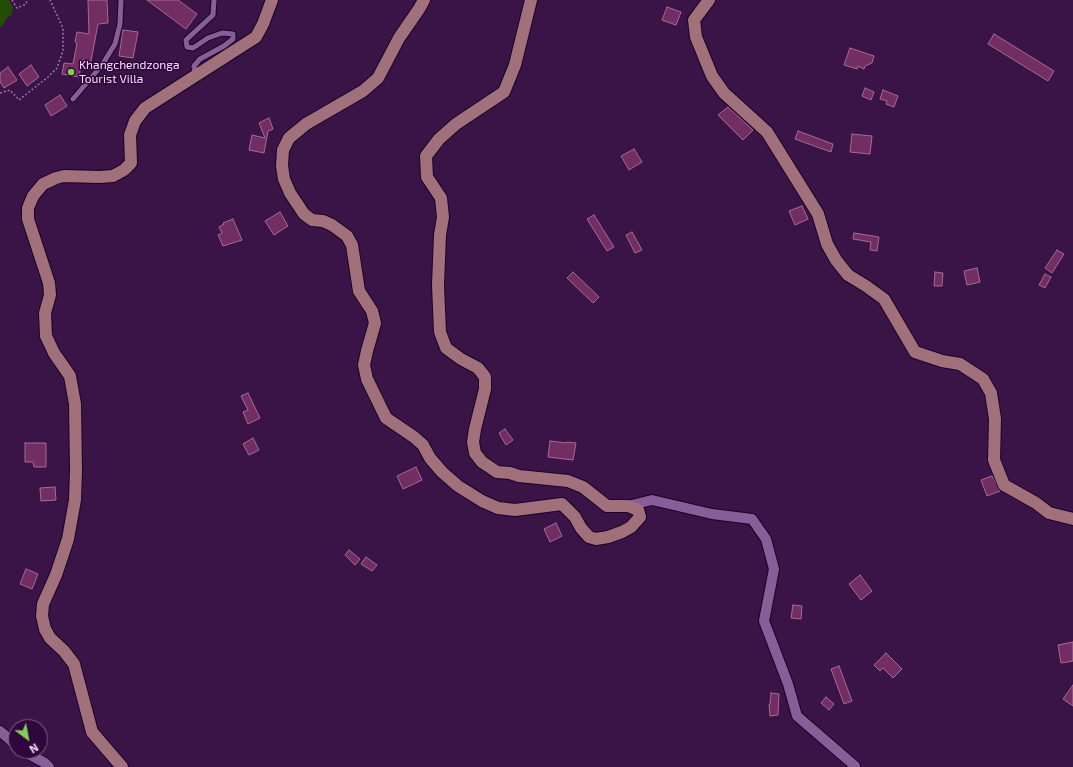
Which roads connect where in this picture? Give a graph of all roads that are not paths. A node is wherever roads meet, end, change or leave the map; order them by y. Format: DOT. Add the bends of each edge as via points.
graph roads {
  1 [pos="121,0"];
  2 [pos="214,0"];
  3 [pos="272,0"];
  4 [pos="424,0"];
  5 [pos="531,0"];
  6 [pos="709,0"];
  7 [pos="196,76"];
  8 [pos="73,99"];
  9 [pos="628,506"];
  10 [pos="1073,519"];
  11 [pos="0,731"];
  12 [pos="8,738"];
  13 [pos="38,759"];
  14 [pos="855,766"];
  15 [pos="49,767"];
  16 [pos="122,767"];
  1 -- 8 [label="lane" via="120,24 115,44 102,65"];
  2 -- 7 [label="lane" via="213,15 186,40 186,47 193,48 222,33 233,34 233,39 200,59 194,66"];
  3 -- 7 [label="street" via="256,37"];
  4 -- 9 [label="street" via="399,38 378,78 363,91 306,124 289,138 283,150 284,179 304,214 312,220 332,225 347,236 352,245 359,291 372,311 375,323 364,365 367,379 386,418 423,445 442,472 458,486 498,508 515,510 562,504 589,537 608,537 631,527 640,517 638,510"];
  5 -- 9 [label="street" via="515,65 504,92 456,124 439,139 426,156 427,177 441,198 443,217 438,285 440,332 446,348 478,368 485,378 486,389 473,442 475,453 482,462 497,472 568,481 583,487 607,506"];
  6 -- 10 [label="street" via="694,20 696,37 712,76 724,93 767,132 818,214 826,244 836,260 848,275 884,299 915,352 960,364 983,379 991,393 995,419 994,460 1004,485 1049,513"];
  7 -- 16 [label="street" via="146,108 135,121 130,135 131,163 124,170 113,176 56,178 43,184 33,196 28,208 28,219 49,283 50,295 45,313 46,336 70,376 75,404 75,500 68,539 42,616 50,638 74,664 92,732"];
  9 -- 14 [label="street" via="652,500 712,514 752,519 766,539 774,568 764,621 797,716"];
  11 -- 12 [label="street"];
  13 -- 15 [label="street"];
}
